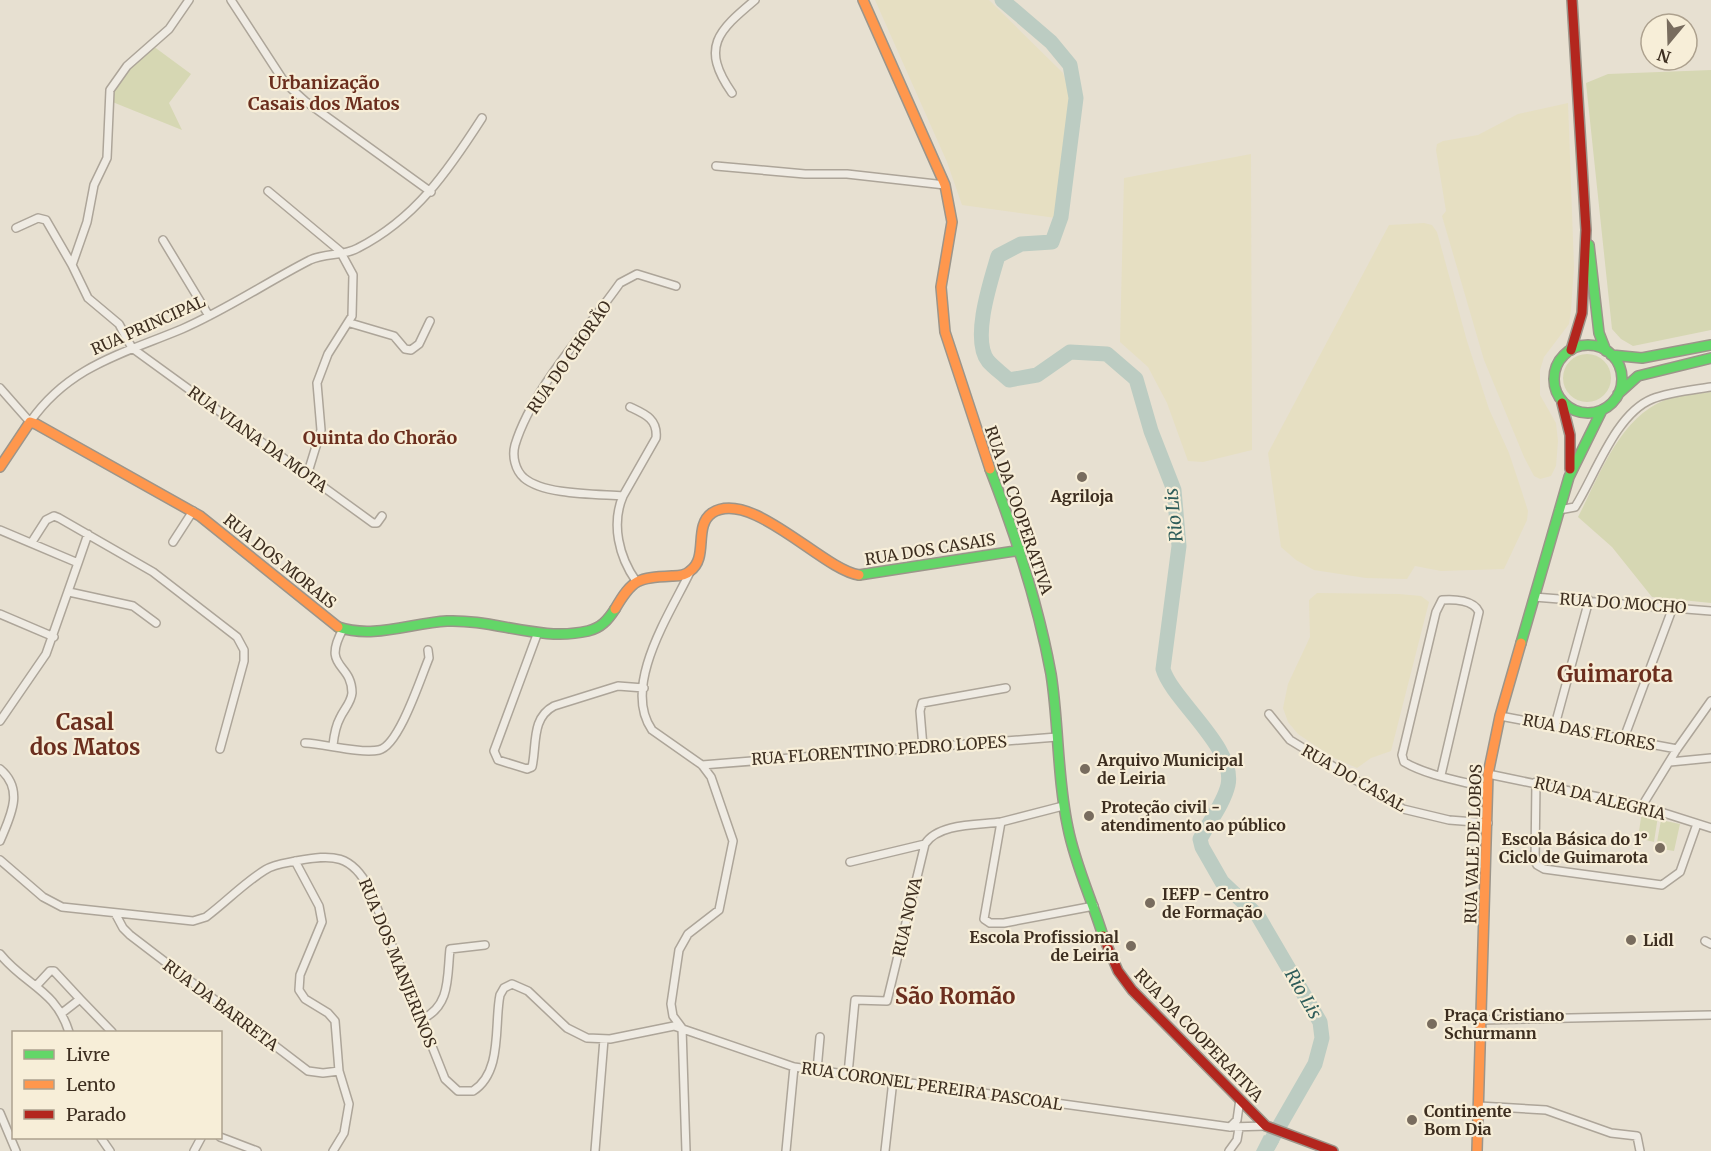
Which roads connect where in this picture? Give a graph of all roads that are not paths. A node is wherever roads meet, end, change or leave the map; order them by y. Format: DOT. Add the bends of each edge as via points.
graph roads {
  1 [pos="189,0"];
  2 [pos="231,0"];
  3 [pos="755,0"];
  4 [pos="863,0"];
  5 [pos="1572,0"];
  6 [pos="732,93"];
  7 [pos="482,118"];
  8 [pos="716,166"];
  9 [pos="945,184"];
  10 [pos="268,191"];
  11 [pos="431,192"];
  12 [pos="16,228"];
  13 [pos="1586,230"];
  14 [pos="163,240"];
  15 [pos="340,251"];
  16 [pos="72,265"];
  17 [pos="676,286"];
  18 [pos="208,316"];
  19 [pos="430,321"];
  20 [pos="350,323"];
  21 [pos="1711,345"];
  22 [pos="132,348"];
  23 [pos="1571,350"];
  24 [pos="1609,353"];
  25 [pos="1711,358"];
  26 [pos="1711,387"];
  27 [pos="0,388"];
  28 [pos="1618,394"];
  29 [pos="1560,399"];
  30 [pos="630,407"];
  31 [pos="1602,410"];
  32 [pos="30,422"];
  33 [pos="0,467"];
  34 [pos="311,477"];
  35 [pos="1569,477"];
  36 [pos="622,496"];
  37 [pos="1559,510"];
  38 [pos="193,511"];
  39 [pos="382,516"];
  40 [pos="0,530"];
  41 [pos="88,534"];
  42 [pos="32,542"];
  43 [pos="173,542"];
  44 [pos="1020,550"];
  45 [pos="78,564"];
  46 [pos="690,572"];
  47 [pos="636,581"];
  48 [pos="69,592"];
  49 [pos="1534,597"];
  50 [pos="1589,600"];
  51 [pos="1673,607"];
  52 [pos="1711,610"];
  53 [pos="0,614"];
  54 [pos="156,623"];
  55 [pos="343,629"];
  56 [pos="538,632"];
  57 [pos="54,637"];
  58 [pos="428,650"];
  59 [pos="644,688"];
  60 [pos="1006,688"];
  61 [pos="1711,701"];
  62 [pos="1269,714"];
  63 [pos="1500,716"];
  64 [pos="0,721"];
  65 [pos="1555,725"];
  66 [pos="1057,737"];
  67 [pos="1624,738"];
  68 [pos="305,743"];
  69 [pos="333,745"];
  70 [pos="923,747"];
  71 [pos="220,748"];
  72 [pos="1677,748"];
  73 [pos="1711,758"];
  74 [pos="1670,762"];
  75 [pos="702,765"];
  76 [pos="0,769"];
  77 [pos="1488,774"];
  78 [pos="1441,775"];
  79 [pos="1536,782"];
  80 [pos="1488,789"];
  81 [pos="1063,806"];
  82 [pos="1642,806"];
  83 [pos="1001,822"];
  84 [pos="1488,823"];
  85 [pos="1697,824"];
  86 [pos="1711,828"];
  87 [pos="0,841"];
  88 [pos="925,844"];
  89 [pos="0,860"];
  90 [pos="295,861"];
  91 [pos="850,862"];
  92 [pos="1094,906"];
  93 [pos="114,913"];
  94 [pos="485,945"];
  95 [pos="0,954"];
  96 [pos="37,985"];
  97 [pos="80,999"];
  98 [pos="62,1013"];
  99 [pos="1711,1015"];
  100 [pos="422,1019"];
  101 [pos="1482,1020"];
  102 [pos="682,1028"];
  103 [pos="69,1031"];
  104 [pos="111,1031"];
  105 [pos="820,1037"];
  106 [pos="604,1040"];
  107 [pos="794,1067"];
  108 [pos="817,1070"];
  109 [pos="339,1071"];
  110 [pos="848,1074"];
  111 [pos="893,1080"];
  112 [pos="1240,1099"];
  113 [pos="1479,1106"];
  114 [pos="0,1113"];
  115 [pos="1266,1126"];
  116 [pos="1230,1127"];
  117 [pos="1239,1128"];
  118 [pos="222,1138"];
  119 [pos="16,1151"];
  120 [pos="257,1151"];
  121 [pos="333,1151"];
  122 [pos="595,1151"];
  123 [pos="686,1151"];
  124 [pos="786,1151"];
  125 [pos="885,1151"];
  126 [pos="1229,1151"];
  127 [pos="1333,1151"];
  128 [pos="1477,1151"];
  129 [pos="1640,1151"];
  1 -- 16 [label="street" via="170,29 127,66 110,90 107,158 93,185 87,222"];
  2 -- 11 [label="street" via="285,83 305,102"];
  3 -- 6 [label="street" via="726,24 717,38 722,79"];
  4 -- 9 [label="main road, RUA DA COOPERATIVA"];
  5 -- 13 [label="main road"];
  7 -- 11 [label="street, RUA PRINCIPAL"];
  8 -- 9 [label="street"];
  9 -- 44 [label="main road, RUA DA COOPERATIVA" via="952,222 941,287 945,332"];
  10 -- 15 [label="street"];
  11 -- 15 [label="street, RUA PRINCIPAL" via="407,216 374,239 357,249"];
  12 -- 16 [label="street" via="38,218 46,220"];
  13 -- 23 [label="main road" via="1582,313"];
  13 -- 24 [label="main road" via="1599,333"];
  14 -- 18 [label="street"];
  15 -- 18 [label="street, RUA PRINCIPAL" via="313,259"];
  15 -- 20 [label="street" via="353,275"];
  16 -- 22 [label="street" via="88,298 119,324"];
  17 -- 36 [label="street, RUA DO CHORÃO" via="642,274 620,283 535,400 514,446 518,472 530,483 548,489"];
  18 -- 22 [label="street, RUA PRINCIPAL"];
  19 -- 20 [label="street" via="419,344 411,350 405,349 394,336"];
  20 -- 34 [label="street" via="328,354 318,378 321,430 309,469"];
  21 -- 24 [label="main road" via="1642,358"];
  22 -- 32 [label="street, RUA PRINCIPAL" via="68,381"];
  22 -- 34 [label="street, RUA VIANA DA MOTA"];
  23 -- 24 [label="main road" via="1589,346"];
  23 -- 29 [label="main road" via="1557,366 1554,377"];
  24 -- 28 [label="main road" via="1620,369"];
  25 -- 28 [label="main road" via="1638,376"];
  26 -- 37 [label="street" via="1650,400 1631,415 1615,434 1575,507"];
  27 -- 32 [label="street"];
  28 -- 31 [label="main road"];
  29 -- 31 [label="main road" via="1575,411"];
  29 -- 35 [label="main road" via="1571,438"];
  30 -- 36 [label="street" via="651,418 657,429 656,438"];
  31 -- 35 [label="main road"];
  32 -- 33 [label="main road, RUA PRINCIPAL"];
  32 -- 38 [label="main road, RUA DOS MORAIS"];
  34 -- 39 [label="street, RUA VIANA DA MOTA" via="373,523"];
  35 -- 37 [label="main road, RUA VALE DE LOBOS"];
  36 -- 47 [label="street" via="618,510 620,548"];
  37 -- 49 [label="main road, RUA VALE DE LOBOS"];
  38 -- 43 [label="street"];
  38 -- 55 [label="main road, RUA DOS MORAIS"];
  40 -- 42 [label="street"];
  41 -- 42 [label="street" via="54,516 46,519"];
  41 -- 45 [label="street"];
  41 -- 71 [label="street" via="153,572 237,637 244,650 244,661"];
  42 -- 45 [label="street"];
  44 -- 46 [label="main road, RUA DOS CASAIS" via="856,575 760,518 722,510 707,518 698,558"];
  44 -- 66 [label="main road, RUA DA COOPERATIVA" via="1044,644"];
  45 -- 48 [label="street"];
  46 -- 47 [label="main road"];
  46 -- 59 [label="street" via="658,633"];
  47 -- 56 [label="main road, RUA DOS MORAIS" via="599,628"];
  48 -- 54 [label="street" via="133,606"];
  48 -- 57 [label="street"];
  49 -- 50 [label="street, RUA DO MOCHO"];
  49 -- 63 [label="main road, RUA VALE DE LOBOS"];
  50 -- 51 [label="street, RUA DO MOCHO"];
  50 -- 65 [label="street"];
  51 -- 52 [label="street, RUA DO MOCHO"];
  51 -- 67 [label="street"];
  53 -- 57 [label="street"];
  55 -- 56 [label="main road, RUA DOS MORAIS" via="453,621"];
  55 -- 69 [label="street" via="334,656 348,676 352,692 336,726"];
  56 -- 59 [label="street" via="494,752 498,760 532,767 538,721 554,706 618,686"];
  57 -- 64 [label="street"];
  58 -- 69 [label="street" via="429,658 391,742 372,751"];
  59 -- 75 [label="street" via="646,716 652,730"];
  60 -- 70 [label="street" via="922,703"];
  61 -- 72 [label="street"];
  62 -- 84 [label="street, RUA DO CASAL" via="1290,740 1403,809 1449,820"];
  63 -- 65 [label="street, RUA DAS FLORES"];
  63 -- 77 [label="main road, RUA VALE DE LOBOS"];
  65 -- 67 [label="street, RUA DAS FLORES"];
  66 -- 70 [label="street, RUA FLORENTINO PEDRO LOPES"];
  66 -- 81 [label="main road, RUA DA COOPERATIVA"];
  67 -- 72 [label="street, RUA DAS FLORES"];
  68 -- 69 [label="street"];
  70 -- 75 [label="street, RUA FLORENTINO PEDRO LOPES"];
  72 -- 74 [label="street"];
  73 -- 74 [label="street"];
  74 -- 82 [label="street"];
  75 -- 102 [label="street" via="717,793 733,850 719,910 688,934 679,950 670,1004"];
  76 -- 87 [label="street" via="11,782 15,802"];
  77 -- 79 [label="street, RUA DA ALEGRIA"];
  77 -- 80 [label="main road, RUA VALE DE LOBOS"];
  78 -- 78 [label="street" via="1411,766 1404,762 1402,754 1436,612 1442,600 1450,599 1472,604 1479,612"];
  78 -- 80 [label="street"];
  79 -- 82 [label="street, RUA DA ALEGRIA"];
  79 -- 85 [label="street" via="1535,861 1540,868 1662,885 1680,872"];
  80 -- 84 [label="main road, RUA VALE DE LOBOS"];
  81 -- 83 [label="street"];
  81 -- 92 [label="main road, RUA DA COOPERATIVA"];
  82 -- 85 [label="street, RUA DA ALEGRIA"];
  83 -- 88 [label="street" via="941,831"];
  83 -- 92 [label="street" via="985,921 1004,923"];
  84 -- 101 [label="main road, RUA VALE DE LOBOS"];
  85 -- 86 [label="street, RUA DA ALEGRIA"];
  88 -- 91 [label="street"];
  88 -- 110 [label="street, RUA NOVA" via="887,1001 855,1000"];
  89 -- 93 [label="street, RUA DOS MANJERINOS" via="49,902 72,909"];
  90 -- 93 [label="street, RUA DOS MANJERINOS" via="266,869 201,920"];
  90 -- 100 [label="street, RUA DOS MANJERINOS" via="338,858 360,872"];
  90 -- 109 [label="street" via="319,906 321,922 300,975 299,990 305,999 333,1017"];
  92 -- 112 [label="main road, RUA DA COOPERATIVA" via="1107,946 1126,983"];
  93 -- 109 [label="street, RUA DA BARRETA" via="130,936 308,1071"];
  94 -- 100 [label="street" via="450,949 445,995 435,1012"];
  95 -- 96 [label="street"];
  96 -- 97 [label="street" via="54,971"];
  96 -- 98 [label="street"];
  97 -- 98 [label="street"];
  97 -- 104 [label="street"];
  98 -- 103 [label="street"];
  99 -- 101 [label="street"];
  100 -- 106 [label="street, RUA DOS MANJERINOS" via="445,1079 453,1089 463,1092 478,1088 488,1074 500,995 512,984 522,986 572,1032"];
  101 -- 113 [label="main road, RUA VALE DE LOBOS"];
  102 -- 106 [label="street, RUA CORONEL PEREIRA PASCOAL" via="669,1026"];
  102 -- 107 [label="street, RUA CORONEL PEREIRA PASCOAL"];
  102 -- 123 [label="street"];
  105 -- 108 [label="street"];
  106 -- 122 [label="street"];
  107 -- 108 [label="street, RUA CORONEL PEREIRA PASCOAL"];
  107 -- 124 [label="street"];
  108 -- 110 [label="street, RUA CORONEL PEREIRA PASCOAL"];
  109 -- 121 [label="street" via="350,1113 344,1134"];
  110 -- 111 [label="street, RUA CORONEL PEREIRA PASCOAL"];
  111 -- 116 [label="street, RUA CORONEL PEREIRA PASCOAL"];
  111 -- 125 [label="street"];
  112 -- 115 [label="main road, RUA DA COOPERATIVA"];
  112 -- 116 [label="street" via="1238,1118"];
  113 -- 128 [label="main road, RUA VALE DE LOBOS"];
  113 -- 129 [label="street" via="1546,1110 1611,1133 1637,1136"];
  114 -- 119 [label="street"];
  115 -- 117 [label="street, RUA CORONEL PEREIRA PASCOAL"];
  115 -- 127 [label="main road"];
  116 -- 117 [label="street, RUA CORONEL PEREIRA PASCOAL"];
  117 -- 126 [label="street"];
  118 -- 120 [label="street"];
}
